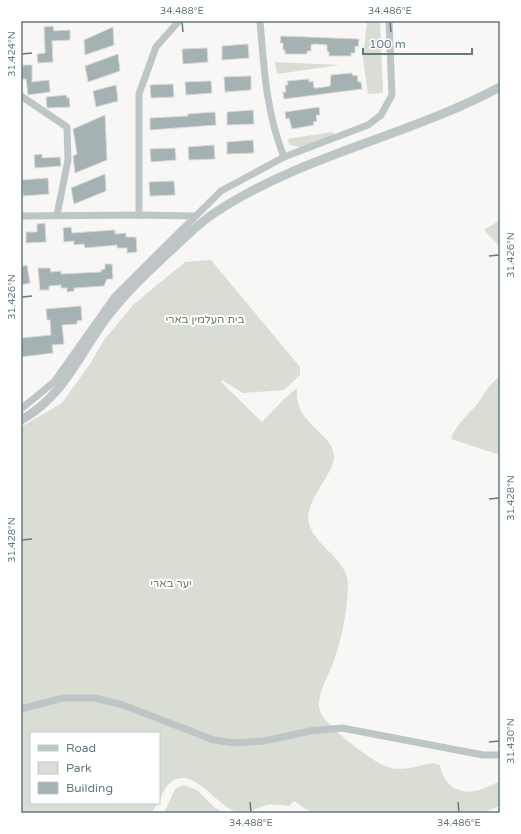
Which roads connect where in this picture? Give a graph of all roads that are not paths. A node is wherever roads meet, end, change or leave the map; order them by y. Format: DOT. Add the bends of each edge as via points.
graph roads {
  1 [pos="179,21"];
  2 [pos="260,21"];
  3 [pos="389,21"];
  4 [pos="500,87"];
  5 [pos="21,96"];
  6 [pos="284,157"];
  7 [pos="139,214"];
  8 [pos="57,215"];
  9 [pos="21,216"];
  10 [pos="194,216"];
  11 [pos="21,399"];
  12 [pos="24,408"];
  13 [pos="21,420"];
  14 [pos="21,709"];
  15 [pos="500,755"];
  1 -- 7 [label="street" via="156,47 139,94"];
  2 -- 6 [label="street" via="267,101"];
  3 -- 6 [label="street" via="392,95 381,115 368,125"];
  4 -- 13 [label="street" via="453,110 309,164 215,212 130,290 102,325 64,384 38,409"];
  5 -- 8 [label="street" via="67,128 68,160"];
  6 -- 10 [label="street" via="221,191"];
  7 -- 8 [label="street"];
  7 -- 10 [label="street"];
  8 -- 9 [label="street"];
  10 -- 12 [label="street" via="115,296 54,382"];
  11 -- 12 [label="street"];
  14 -- 15 [label="street" via="63,698 95,698 123,705 214,740 235,743 264,741 310,731 342,728 483,755"];
}
